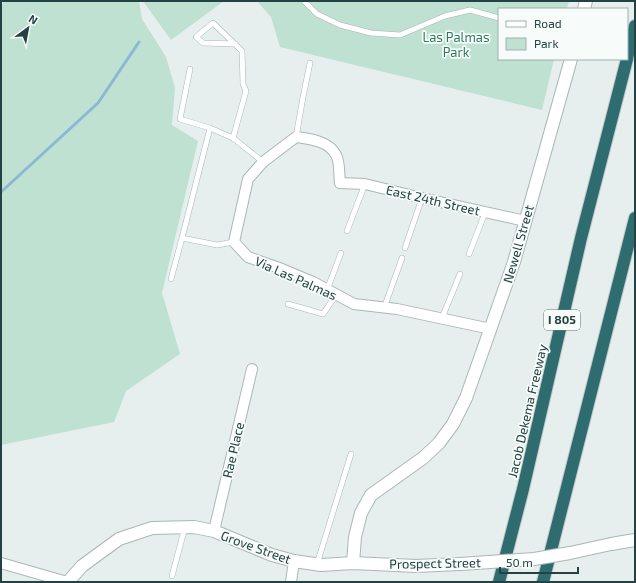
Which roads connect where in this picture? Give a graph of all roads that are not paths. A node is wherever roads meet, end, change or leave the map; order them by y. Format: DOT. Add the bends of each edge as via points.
graph roads {
  1 [pos="304,1"];
  2 [pos="498,18"];
  3 [pos="635,26"];
  4 [pos="235,44"];
  5 [pos="628,54"];
  6 [pos="571,60"];
  7 [pos="626,60"];
  8 [pos="310,63"];
  9 [pos="190,69"];
  10 [pos="210,128"];
  11 [pos="296,137"];
  12 [pos="233,138"];
  13 [pos="263,162"];
  14 [pos="365,184"];
  15 [pos="422,198"];
  16 [pos="484,213"];
  17 [pos="635,218"];
  18 [pos="525,221"];
  19 [pos="346,231"];
  20 [pos="182,238"];
  21 [pos="234,242"];
  22 [pos="405,248"];
  23 [pos="341,253"];
  24 [pos="469,254"];
  25 [pos="402,258"];
  26 [pos="460,274"];
  27 [pos="171,279"];
  28 [pos="332,292"];
  29 [pos="288,304"];
  30 [pos="384,308"];
  31 [pos="442,318"];
  32 [pos="491,329"];
  33 [pos="252,369"];
  34 [pos="350,454"];
  35 [pos="185,528"];
  36 [pos="214,531"];
  37 [pos="635,540"];
  38 [pos="294,561"];
  39 [pos="1,563"];
  40 [pos="353,563"];
  41 [pos="317,564"];
  42 [pos="172,576"];
  43 [pos="67,582"];
  44 [pos="291,582"];
  45 [pos="499,582"];
  46 [pos="543,582"];
  1 -- 2 [label="lane" via="317,14 340,25 371,33 400,35 445,16 470,10"];
  3 -- 5 [label="highway, Jacob Dekema Freeway / I 805"];
  4 -- 4 [label="lane" via="213,23 196,37 202,43"];
  4 -- 12 [label="lane" via="242,51 242,84 246,90"];
  6 -- 18 [label="street, Newell Street"];
  7 -- 45 [label="highway, Jacob Dekema Freeway / I 805"];
  8 -- 11 [label="lane"];
  9 -- 10 [label="lane" via="180,119"];
  10 -- 12 [label="lane"];
  10 -- 20 [label="lane"];
  11 -- 13 [label="street"];
  11 -- 14 [label="street, East 24th Street" via="317,141 332,149 337,156 340,183"];
  12 -- 13 [label="lane"];
  13 -- 21 [label="street" via="248,179"];
  14 -- 15 [label="street, East 24th Street"];
  14 -- 19 [label="lane"];
  15 -- 16 [label="street, East 24th Street"];
  15 -- 22 [label="lane"];
  16 -- 18 [label="street, East 24th Street"];
  16 -- 24 [label="lane"];
  17 -- 46 [label="highway"];
  18 -- 32 [label="street, Newell Street"];
  20 -- 21 [label="lane" via="217,245"];
  20 -- 27 [label="lane"];
  21 -- 28 [label="street, Via Las Palmas" via="248,257"];
  23 -- 28 [label="lane"];
  25 -- 30 [label="lane"];
  26 -- 31 [label="lane"];
  28 -- 29 [label="lane" via="323,314"];
  28 -- 30 [label="street, Via Las Palmas" via="354,304"];
  30 -- 31 [label="street, Via Las Palmas"];
  31 -- 32 [label="street, Via Las Palmas"];
  32 -- 40 [label="street, Newell Street" via="466,398 453,424 439,443 423,458 371,495 360,513"];
  33 -- 36 [label="street, Rae Place"];
  34 -- 41 [label="lane"];
  35 -- 36 [label="street, Grove Street"];
  35 -- 42 [label="lane"];
  35 -- 43 [label="street, Grove Street" via="152,528 119,539 82,566"];
  36 -- 38 [label="street, Grove Street" via="272,555"];
  37 -- 40 [label="street, Prospect Street, bridge" via="534,559 416,566"];
  38 -- 41 [label="street, Grove Street"];
  38 -- 44 [label="street"];
  39 -- 43 [label="street"];
  40 -- 41 [label="street, Grove Street"];
}
